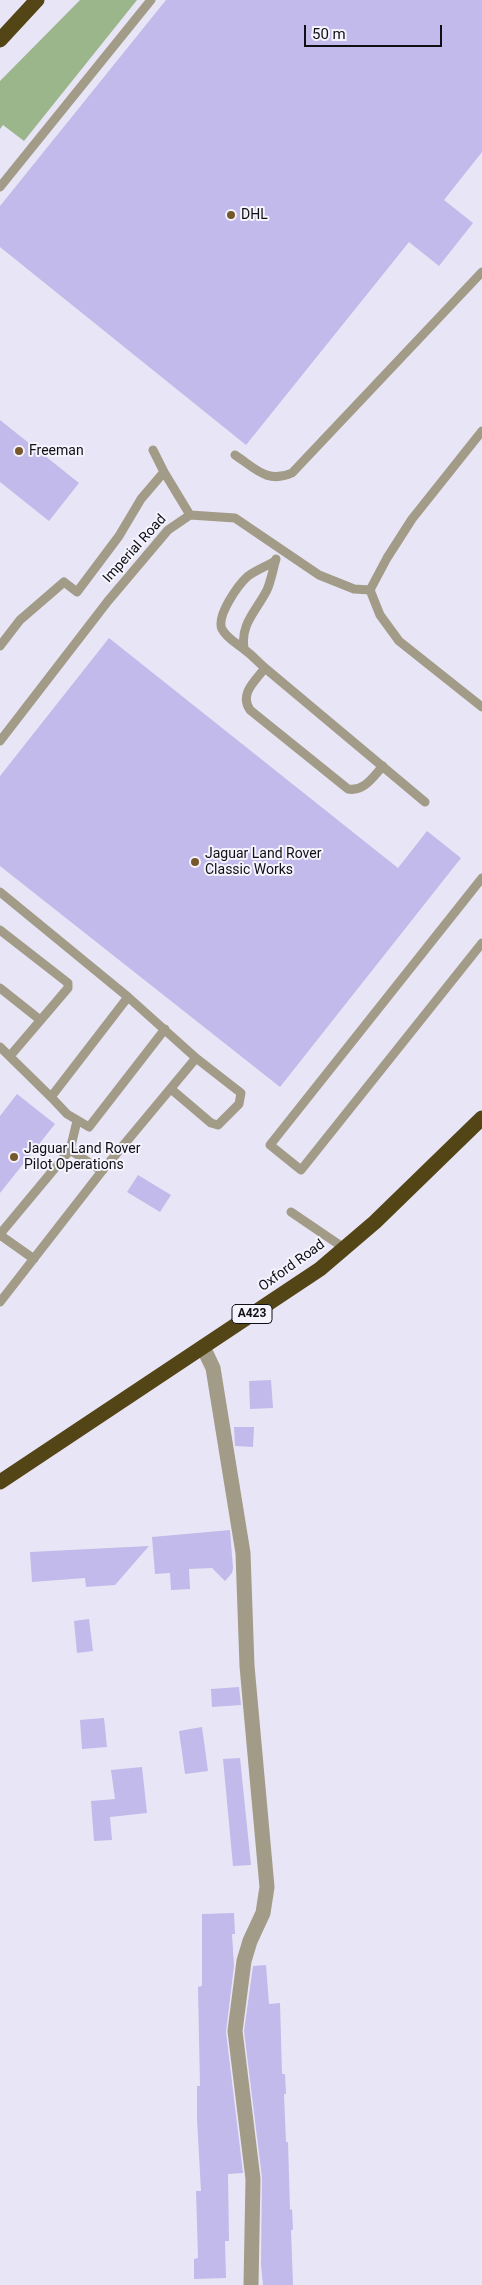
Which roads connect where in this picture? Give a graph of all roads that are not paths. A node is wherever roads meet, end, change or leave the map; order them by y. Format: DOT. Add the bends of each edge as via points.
graph roads {
  1 [pos="37,0"];
  2 [pos="150,0"];
  3 [pos="0,40"];
  4 [pos="0,187"];
  5 [pos="482,272"];
  6 [pos="482,431"];
  7 [pos="153,450"];
  8 [pos="235,455"];
  9 [pos="164,472"];
  10 [pos="190,515"];
  11 [pos="279,549"];
  12 [pos="275,561"];
  13 [pos="370,590"];
  14 [pos="0,646"];
  15 [pos="244,648"];
  16 [pos="265,668"];
  17 [pos="482,707"];
  18 [pos="0,741"];
  19 [pos="383,766"];
  20 [pos="425,802"];
  21 [pos="482,878"];
  22 [pos="0,892"];
  23 [pos="0,930"];
  24 [pos="482,943"];
  25 [pos="0,988"];
  26 [pos="128,997"];
  27 [pos="39,1019"];
  28 [pos="165,1029"];
  29 [pos="0,1047"];
  30 [pos="10,1056"];
  31 [pos="196,1058"];
  32 [pos="171,1089"];
  33 [pos="51,1097"];
  34 [pos="482,1118"];
  35 [pos="77,1121"];
  36 [pos="70,1150"];
  37 [pos="102,1171"];
  38 [pos="291,1212"];
  39 [pos="0,1235"];
  40 [pos="344,1248"];
  41 [pos="34,1259"];
  42 [pos="0,1302"];
  43 [pos="203,1347"];
  44 [pos="0,1482"];
  45 [pos="251,2285"];
  1 -- 3 [label="highway"];
  2 -- 4 [label="lane"];
  5 -- 8 [label="lane" via="292,473 282,478 270,478"];
  6 -- 13 [label="lane" via="412,519"];
  7 -- 9 [label="lane"];
  9 -- 10 [label="lane"];
  9 -- 14 [label="lane" via="141,499 77,592 64,582 20,620"];
  10 -- 11 [label="lane" via="235,518"];
  10 -- 18 [label="lane, Imperial Road" via="168,530 114,594"];
  11 -- 12 [label="lane"];
  11 -- 13 [label="lane" via="338,584"];
  12 -- 15 [label="lane" via="267,590 244,631"];
  12 -- 15 [label="lane" via="248,576 220,620 229,638"];
  13 -- 17 [label="lane" via="380,615 399,640"];
  15 -- 16 [label="lane"];
  16 -- 19 [label="lane"];
  16 -- 19 [label="lane" via="245,698 250,710 348,789 363,788"];
  19 -- 20 [label="lane"];
  21 -- 24 [label="lane" via="270,1145 301,1170"];
  22 -- 26 [label="lane"];
  23 -- 27 [label="lane" via="68,983 68,988"];
  25 -- 27 [label="lane"];
  26 -- 28 [label="lane"];
  26 -- 33 [label="lane"];
  27 -- 30 [label="lane"];
  28 -- 31 [label="lane"];
  28 -- 35 [label="lane" via="88,1127"];
  29 -- 30 [label="lane"];
  30 -- 33 [label="lane"];
  31 -- 32 [label="lane"];
  31 -- 32 [label="lane" via="241,1093 239,1104 218,1125 211,1123"];
  32 -- 37 [label="lane"];
  33 -- 35 [label="lane"];
  34 -- 40 [label="highway, Oxford Road / A423"];
  35 -- 36 [label="lane"];
  36 -- 37 [label="lane"];
  36 -- 39 [label="lane"];
  37 -- 41 [label="lane"];
  38 -- 40 [label="lane"];
  39 -- 41 [label="lane"];
  40 -- 43 [label="highway, Oxford Road / A423" via="320,1269"];
  41 -- 42 [label="lane"];
  43 -- 44 [label="highway, Oxford Road / A423"];
  43 -- 45 [label="street" via="213,1368 243,1553 247,1666 267,1887 263,1913 244,1961 236,2031 253,2179"];
}
